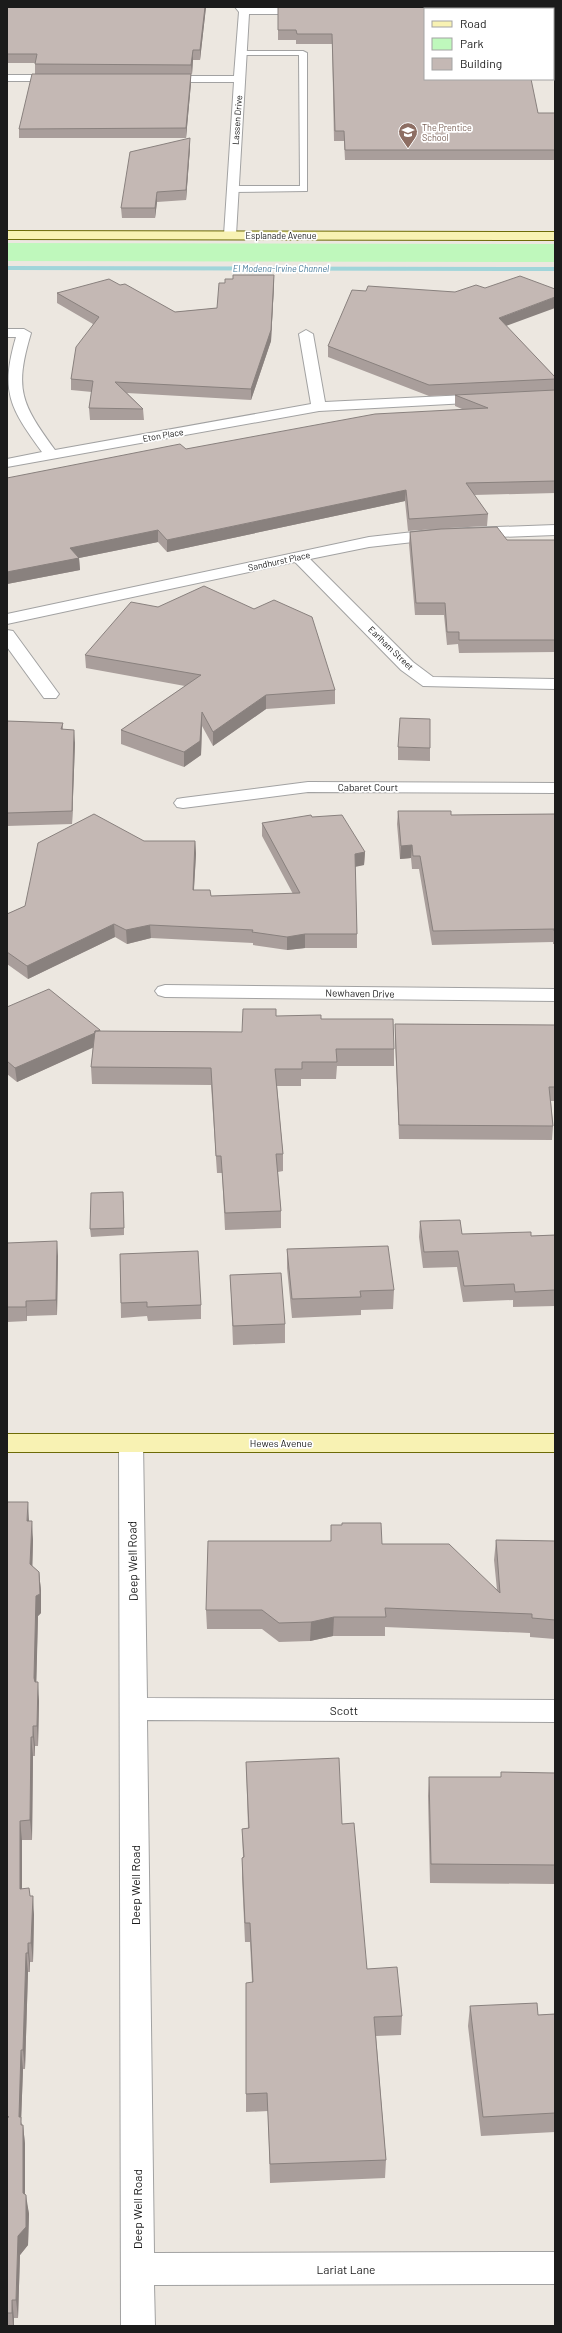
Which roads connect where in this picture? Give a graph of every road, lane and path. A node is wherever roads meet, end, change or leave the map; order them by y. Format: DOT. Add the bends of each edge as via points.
graph roads {
  1 [pos="242,9"];
  2 [pos="322,11"];
  3 [pos="241,53"];
  4 [pos="7,78"];
  5 [pos="69,78"];
  6 [pos="147,78"];
  7 [pos="240,79"];
  8 [pos="233,189"];
  9 [pos="7,235"];
  10 [pos="230,235"];
  11 [pos="555,236"];
  12 [pos="7,333"];
  13 [pos="306,334"];
  14 [pos="501,397"];
  15 [pos="319,407"];
  16 [pos="51,455"];
  17 [pos="7,463"];
  18 [pos="555,530"];
  19 [pos="299,557"];
  20 [pos="7,619"];
  21 [pos="7,635"];
  22 [pos="555,684"];
  23 [pos="50,694"];
  24 [pos="555,788"];
  25 [pos="183,803"];
  26 [pos="165,991"];
  27 [pos="555,995"];
  28 [pos="7,1443"];
  29 [pos="131,1443"];
  30 [pos="555,1443"];
  31 [pos="134,1709"];
  32 [pos="555,1711"];
  33 [pos="555,2268"];
  34 [pos="138,2269"];
  35 [pos="138,2326"];
  1 -- 2 [label="street"];
  1 -- 3 [label="street, Lassen Drive"];
  3 -- 7 [label="street, Lassen Drive"];
  3 -- 8 [label="lane" via="303,53 304,189"];
  4 -- 5 [label="street"];
  6 -- 7 [label="street"];
  7 -- 8 [label="street, Lassen Drive"];
  8 -- 10 [label="street, Lassen Drive"];
  9 -- 10 [label="street, Esplanade Avenue"];
  10 -- 11 [label="street, Esplanade Avenue"];
  12 -- 16 [label="street" via="24,333 16,361 14,388 28,422"];
  13 -- 15 [label="street"];
  14 -- 15 [label="street, Eton Place"];
  15 -- 16 [label="street, Eton Place"];
  16 -- 17 [label="street, Eton Place"];
  18 -- 19 [label="street, Sandhurst Place" via="440,534 370,542"];
  19 -- 20 [label="street, Sandhurst Place"];
  19 -- 22 [label="street, Earlham Street" via="407,666 429,682"];
  21 -- 23 [label="street"];
  24 -- 25 [label="street, Cabaret Court" via="308,787"];
  26 -- 27 [label="street, Newhaven Drive"];
  28 -- 29 [label="street, Hewes Avenue"];
  29 -- 30 [label="street, Hewes Avenue"];
  29 -- 31 [label="street, Deep Well Road"];
  31 -- 32 [label="street, Scott"];
  31 -- 34 [label="street, Deep Well Road"];
  33 -- 34 [label="street, Lariat Lane"];
  34 -- 35 [label="street, Deep Well Road"];
}
